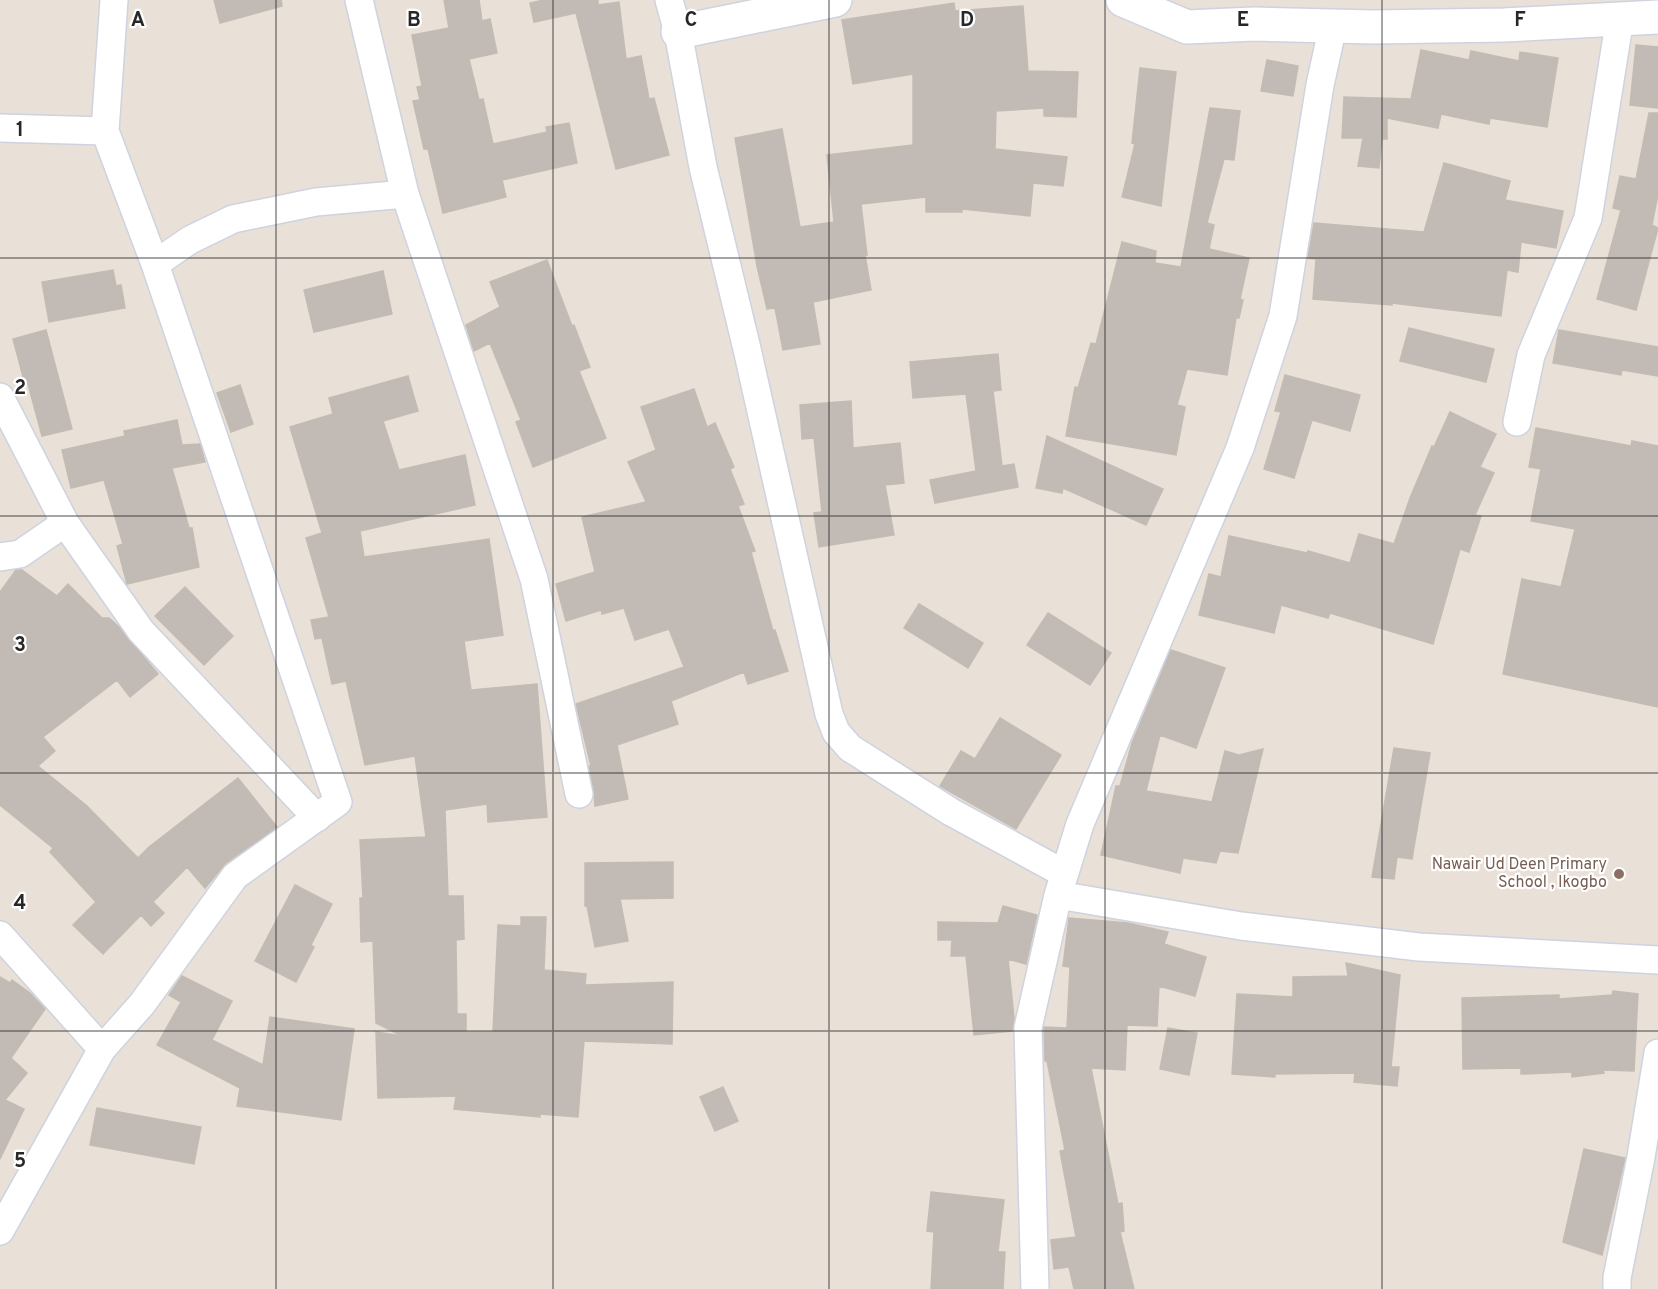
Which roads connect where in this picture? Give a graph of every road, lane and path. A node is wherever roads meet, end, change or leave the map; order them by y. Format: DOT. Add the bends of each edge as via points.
graph roads {
  1 [pos="114,0"];
  2 [pos="359,0"];
  3 [pos="669,0"];
  4 [pos="835,0"];
  5 [pos="1124,0"];
  6 [pos="1658,17"];
  7 [pos="1620,18"];
  8 [pos="1333,26"];
  9 [pos="678,32"];
  10 [pos="0,128"];
  11 [pos="105,130"];
  12 [pos="405,194"];
  13 [pos="155,264"];
  14 [pos="0,397"];
  15 [pos="1517,422"];
  16 [pos="65,523"];
  17 [pos="0,557"];
  18 [pos="579,794"];
  19 [pos="317,818"];
  20 [pos="1060,884"];
  21 [pos="0,935"];
  22 [pos="1658,960"];
  23 [pos="102,1049"];
  24 [pos="1658,1053"];
  25 [pos="2,1225"];
  26 [pos="1035,1289"];
  27 [pos="1617,1289"];
  1 -- 11 [label="street"];
  2 -- 12 [label="street"];
  3 -- 9 [label="street"];
  4 -- 9 [label="street"];
  5 -- 8 [label="street" via="1187,27"];
  6 -- 7 [label="street"];
  7 -- 8 [label="street" via="1504,25"];
  7 -- 15 [label="street" via="1588,219 1531,355"];
  8 -- 20 [label="street" via="1283,316 1240,448 1080,824"];
  9 -- 20 [label="street" via="703,167 836,732 850,748"];
  10 -- 11 [label="street"];
  11 -- 13 [label="street"];
  12 -- 13 [label="street" via="316,202 233,219 190,240"];
  12 -- 18 [label="street" via="534,579"];
  13 -- 19 [label="street" via="338,802"];
  14 -- 16 [label="street"];
  16 -- 17 [label="street" via="20,554"];
  16 -- 19 [label="street" via="141,631"];
  19 -- 23 [label="street" via="235,876 142,1004"];
  20 -- 22 [label="street" via="1241,926 1419,947"];
  20 -- 26 [label="street" via="1029,1028"];
  21 -- 23 [label="street"];
  23 -- 25 [label="street"];
  24 -- 27 [label="street"];
}
